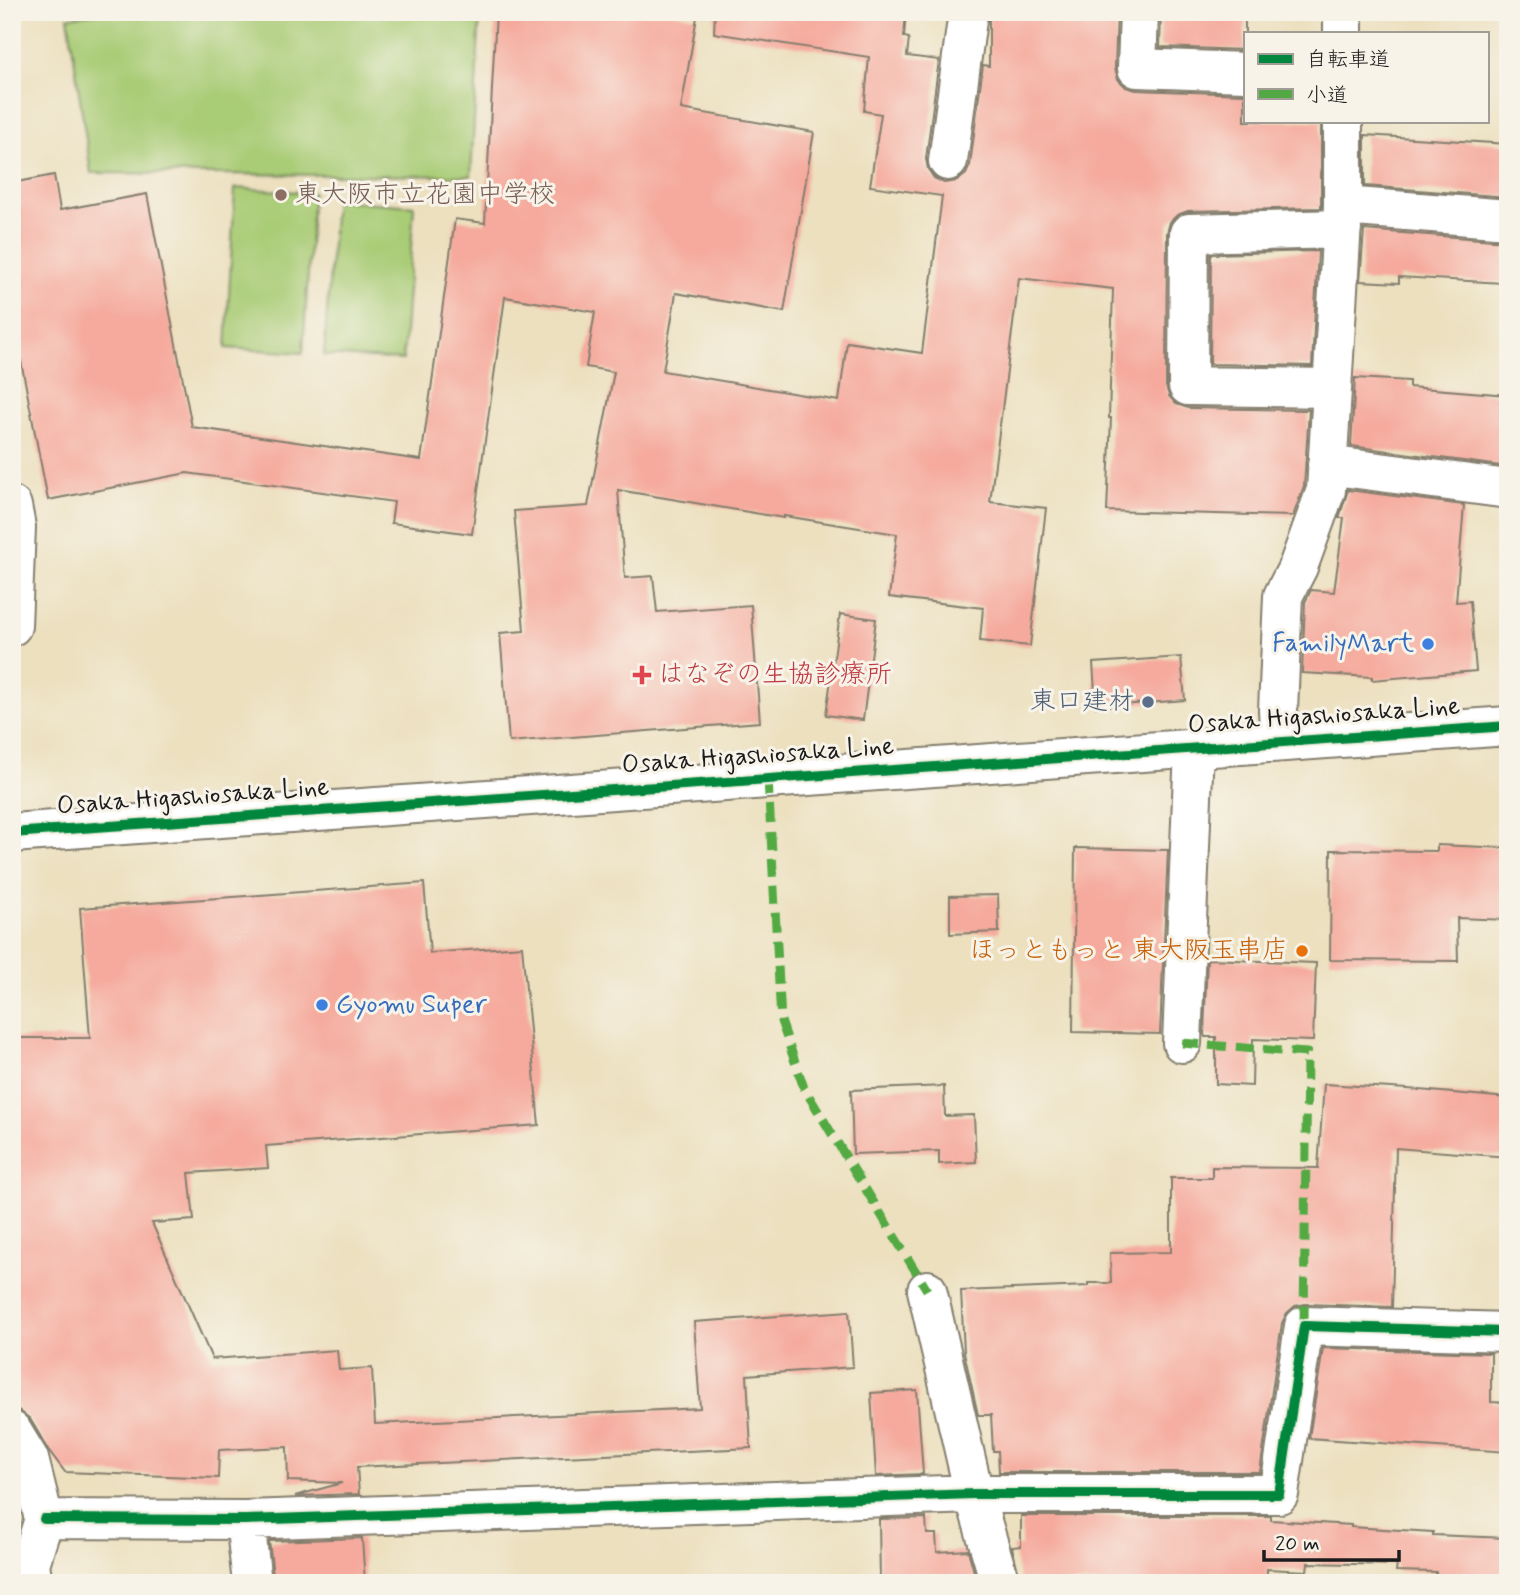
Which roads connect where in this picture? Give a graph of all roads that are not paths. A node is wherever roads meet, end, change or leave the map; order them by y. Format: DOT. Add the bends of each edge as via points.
graph roads {
  1 [pos="968,12"];
  2 [pos="1139,12"];
  3 [pos="1343,12"];
  4 [pos="1343,32"];
  5 [pos="1244,72"];
  6 [pos="1343,122"];
  7 [pos="948,161"];
  8 [pos="1343,217"];
  9 [pos="1508,219"];
  10 [pos="1332,388"];
  11 [pos="1327,465"];
  12 [pos="1508,489"];
  13 [pos="12,506"];
  14 [pos="12,626"];
  15 [pos="1508,726"];
  16 [pos="1280,742"];
  17 [pos="1194,748"];
  18 [pos="12,833"];
  19 [pos="1182,1043"];
  20 [pos="927,1290"];
  21 [pos="1508,1332"];
  22 [pos="12,1431"];
  23 [pos="974,1494"];
  24 [pos="44,1519"];
  25 [pos="245,1520"];
  26 [pos="25,1572"];
  27 [pos="252,1583"];
  28 [pos="1000,1583"];
  1 -- 7 [label="street"];
  2 -- 5 [label="street" via="1137,68"];
  3 -- 4 [label="street"];
  6 -- 8 [label="street"];
  8 -- 9 [label="street"];
  8 -- 10 [label="street"];
  8 -- 10 [label="street" via="1189,233 1188,386"];
  10 -- 11 [label="street"];
  11 -- 12 [label="street"];
  11 -- 16 [label="street" via="1326,490 1283,596"];
  13 -- 14 [label="street" via="16,527"];
  15 -- 16 [label="street, Osaka Higashiosaka Line"];
  16 -- 17 [label="street, Osaka Higashiosaka Line"];
  17 -- 18 [label="street, Osaka Higashiosaka Line"];
  17 -- 19 [label="street"];
  20 -- 23 [label="street"];
  21 -- 23 [label="street" via="1304,1326 1279,1494"];
  22 -- 24 [label="street" via="29,1458"];
  23 -- 25 [label="street"];
  23 -- 28 [label="street"];
  24 -- 25 [label="street"];
  24 -- 26 [label="street"];
  25 -- 27 [label="street"];
}
